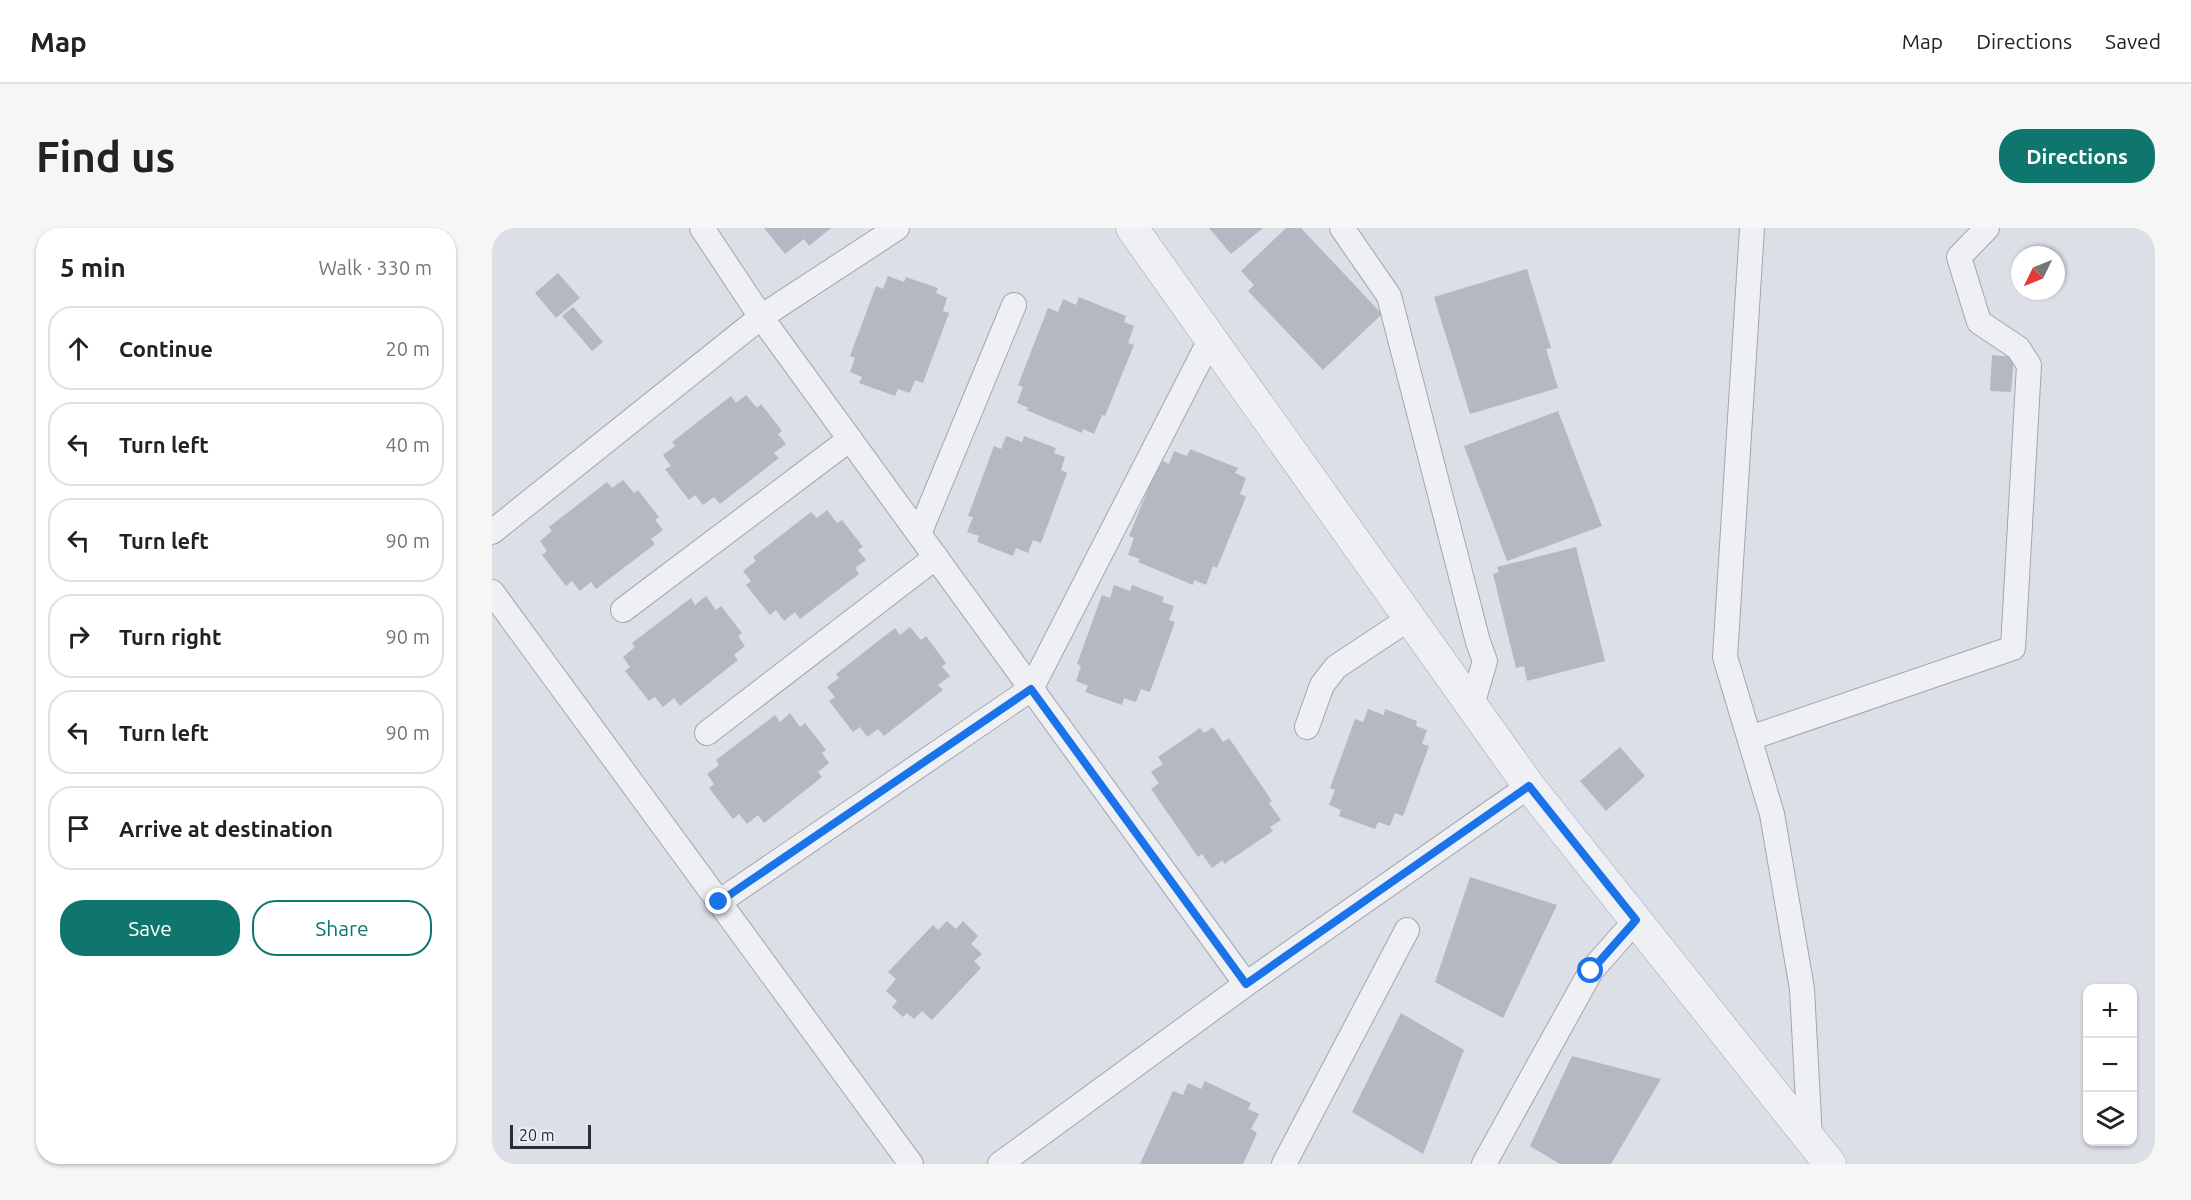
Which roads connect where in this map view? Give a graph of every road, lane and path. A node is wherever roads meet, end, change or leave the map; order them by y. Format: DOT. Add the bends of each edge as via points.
graph roads {
  1 [pos="702,228"];
  2 [pos="897,228"];
  3 [pos="1132,228"];
  4 [pos="1342,228"];
  5 [pos="1752,228"];
  6 [pos="1987,228"];
  7 [pos="1014,305"];
  8 [pos="761,317"];
  9 [pos="1211,338"];
  10 [pos="850,439"];
  11 [pos="492,532"];
  12 [pos="919,534"];
  13 [pos="936,557"];
  14 [pos="492,592"];
  15 [pos="622,610"];
  16 [pos="1410,618"];
  17 [pos="1031,689"];
  18 [pos="1472,705"];
  19 [pos="1306,727"];
  20 [pos="706,733"];
  21 [pos="1750,738"];
  22 [pos="1529,786"];
  23 [pos="719,902"];
  24 [pos="1636,920"];
  25 [pos="1407,930"];
  26 [pos="1246,984"];
  27 [pos="1810,1138"];
  28 [pos="911,1164"];
  29 [pos="1000,1164"];
  30 [pos="1285,1164"];
  31 [pos="1484,1164"];
  32 [pos="1830,1164"];
  1 -- 8 [label="street"];
  2 -- 8 [label="street"];
  3 -- 9 [label="street"];
  4 -- 18 [label="street" via="1389,296 1485,661"];
  5 -- 21 [label="street" via="1725,657"];
  6 -- 21 [label="street" via="1959,257 1979,322 2018,348 2029,365 2013,648"];
  7 -- 12 [label="street"];
  8 -- 10 [label="street"];
  8 -- 11 [label="street"];
  9 -- 16 [label="street"];
  9 -- 17 [label="street"];
  10 -- 12 [label="street"];
  10 -- 15 [label="street"];
  12 -- 13 [label="street"];
  13 -- 17 [label="street"];
  13 -- 20 [label="street"];
  14 -- 23 [label="street"];
  16 -- 18 [label="street"];
  16 -- 19 [label="street" via="1336,667 1322,685"];
  17 -- 23 [label="street"];
  17 -- 26 [label="street"];
  18 -- 22 [label="street"];
  21 -- 27 [label="street" via="1772,814 1802,989"];
  22 -- 24 [label="street"];
  22 -- 26 [label="street"];
  23 -- 28 [label="street"];
  24 -- 27 [label="street"];
  24 -- 31 [label="street" via="1591,971"];
  25 -- 30 [label="street"];
  26 -- 29 [label="street"];
  27 -- 32 [label="street"];
}
